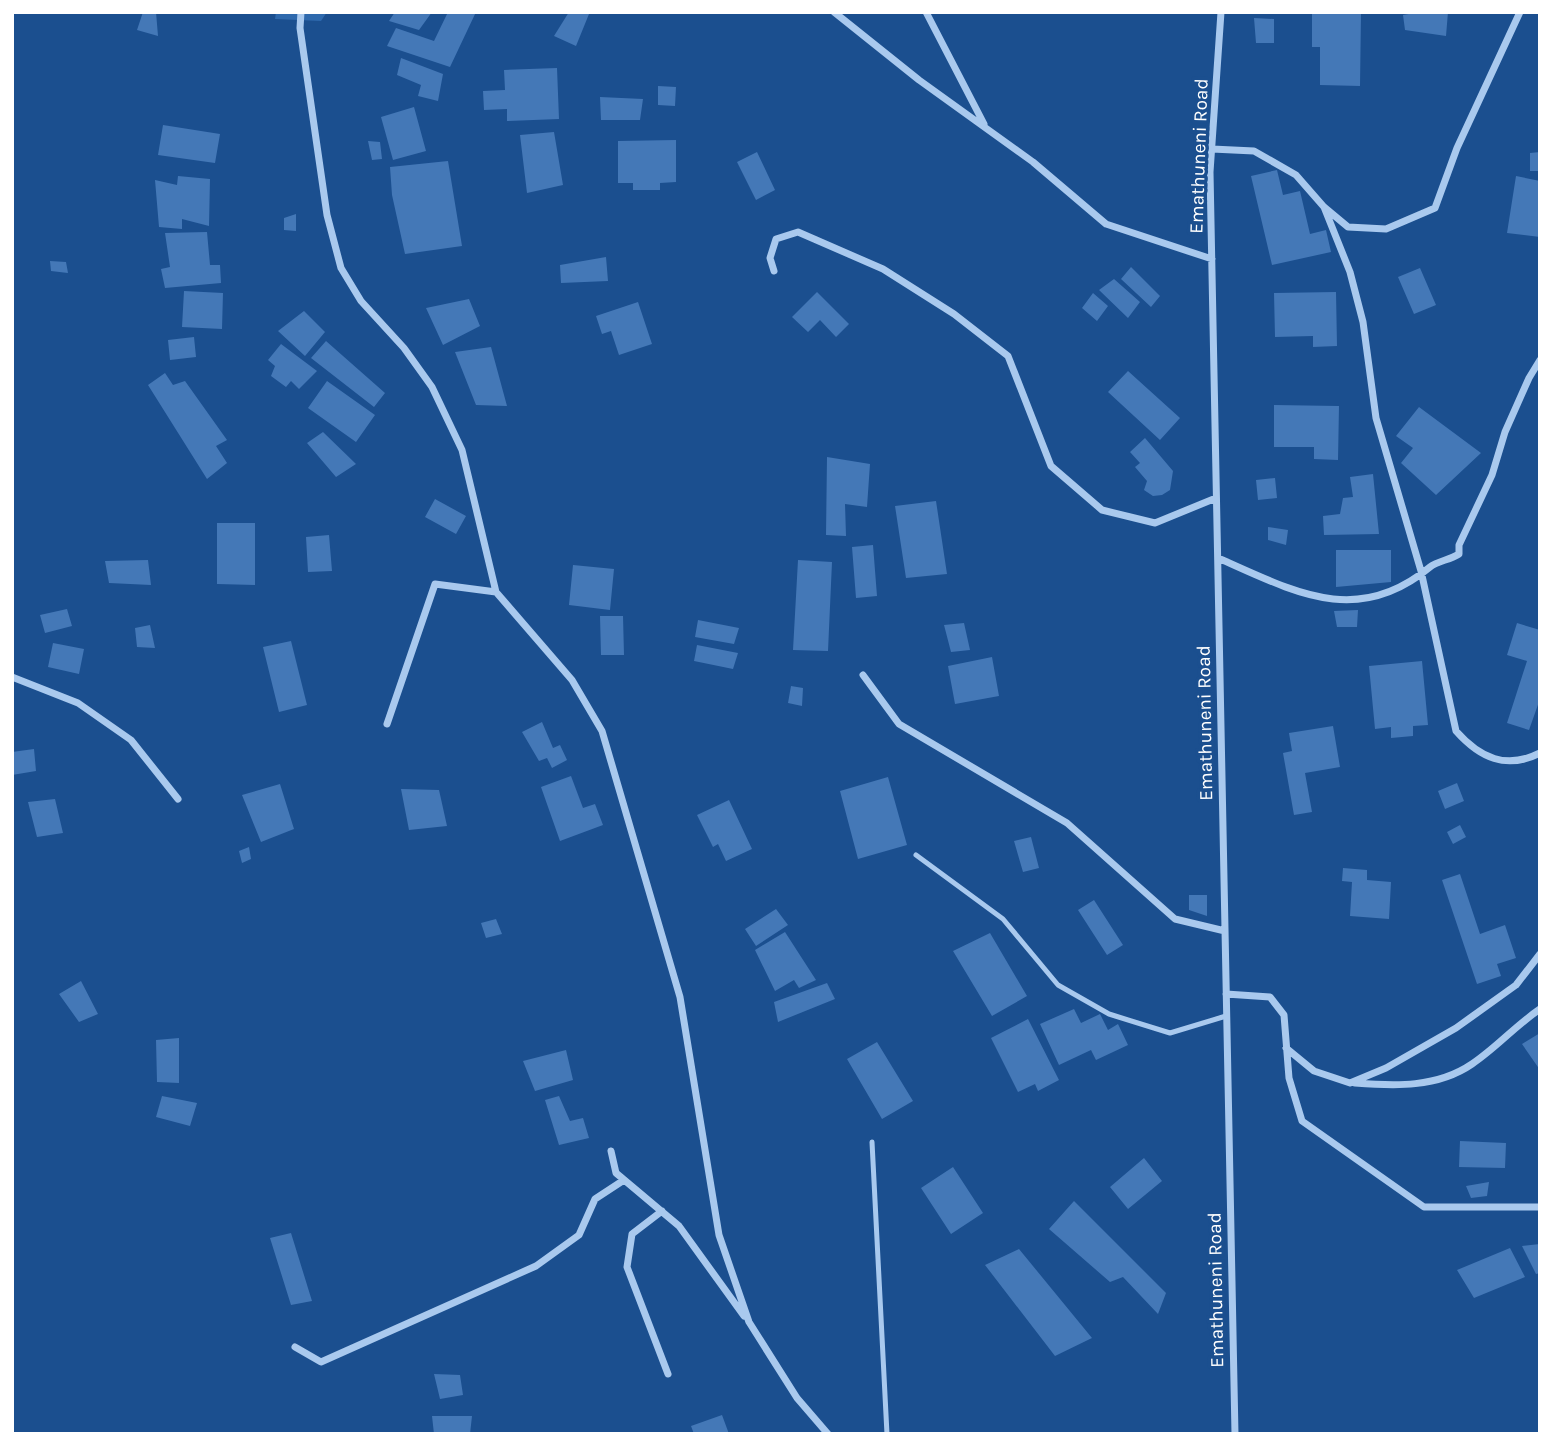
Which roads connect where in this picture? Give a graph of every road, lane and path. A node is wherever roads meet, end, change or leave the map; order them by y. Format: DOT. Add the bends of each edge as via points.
graph roads {
  1 [pos="301,12"];
  2 [pos="834,12"];
  3 [pos="926,12"];
  4 [pos="1221,12"];
  5 [pos="1520,12"];
  6 [pos="986,128"];
  7 [pos="1212,149"];
  8 [pos="1324,207"];
  9 [pos="1212,259"];
  10 [pos="774,271"];
  11 [pos="1540,360"];
  12 [pos="1216,498"];
  13 [pos="1218,558"];
  14 [pos="1422,576"];
  15 [pos="496,592"];
  16 [pos="863,676"];
  17 [pos="12,677"];
  18 [pos="387,724"];
  19 [pos="1540,753"];
  20 [pos="178,799"];
  21 [pos="916,855"];
  22 [pos="1225,931"];
  23 [pos="1540,954"];
  24 [pos="1226,994"];
  25 [pos="1540,1009"];
  26 [pos="1226,1016"];
  27 [pos="1286,1048"];
  28 [pos="1350,1083"];
  29 [pos="872,1142"];
  30 [pos="611,1152"];
  31 [pos="624,1180"];
  32 [pos="1540,1207"];
  33 [pos="662,1211"];
  34 [pos="749,1322"];
  35 [pos="295,1347"];
  36 [pos="668,1374"];
  37 [pos="828,1434"];
  38 [pos="887,1434"];
  39 [pos="1235,1434"];
  1 -- 15 [label="street" via="327,215 341,268 361,301 432,387 462,450"];
  2 -- 6 [label="street"];
  3 -- 6 [label="street"];
  4 -- 7 [label="street, Emathuneni Road"];
  5 -- 8 [label="street" via="1457,148 1435,208 1386,229 1348,227"];
  6 -- 9 [label="street" via="1106,223"];
  7 -- 8 [label="street" via="1254,151 1296,176"];
  7 -- 9 [label="street, Emathuneni Road"];
  8 -- 14 [label="street" via="1350,272 1363,322 1376,418"];
  9 -- 12 [label="street, Emathuneni Road"];
  10 -- 12 [label="street" via="770,258 776,239 798,232 883,270 965,322 1008,356 1051,466 1102,510 1155,523"];
  11 -- 14 [label="street" via="1505,432 1459,554 1431,566"];
  12 -- 13 [label="street, Emathuneni Road"];
  13 -- 14 [label="street" via="1299,593 1329,599 1358,600"];
  13 -- 22 [label="street, Emathuneni Road"];
  14 -- 19 [label="street" via="1456,731 1473,750 1497,761 1524,761"];
  15 -- 18 [label="street" via="435,584"];
  15 -- 34 [label="street" via="572,680 601,731 680,997 719,1235"];
  16 -- 22 [label="street" via="899,724 1066,823 1175,919"];
  17 -- 20 [label="street" via="78,704 131,740"];
  21 -- 26 [label="lane" via="1003,919 1058,985 1110,1014 1170,1033"];
  22 -- 24 [label="street, Emathuneni Road"];
  23 -- 28 [label="street" via="1516,985 1456,1028"];
  24 -- 26 [label="street, Emathuneni Road"];
  24 -- 27 [label="street" via="1270,997 1284,1015"];
  25 -- 28 [label="street" via="1471,1065 1433,1082 1396,1086"];
  26 -- 39 [label="street, Emathuneni Road"];
  27 -- 28 [label="street" via="1314,1071"];
  27 -- 32 [label="street" via="1302,1121 1424,1207"];
  29 -- 38 [label="lane"];
  30 -- 31 [label="street" via="616,1172"];
  31 -- 33 [label="street"];
  31 -- 35 [label="street" via="595,1199 579,1235 536,1266 321,1362"];
  33 -- 34 [label="street" via="679,1226"];
  33 -- 36 [label="street" via="632,1234 627,1267"];
  34 -- 37 [label="street" via="797,1398"];
}
